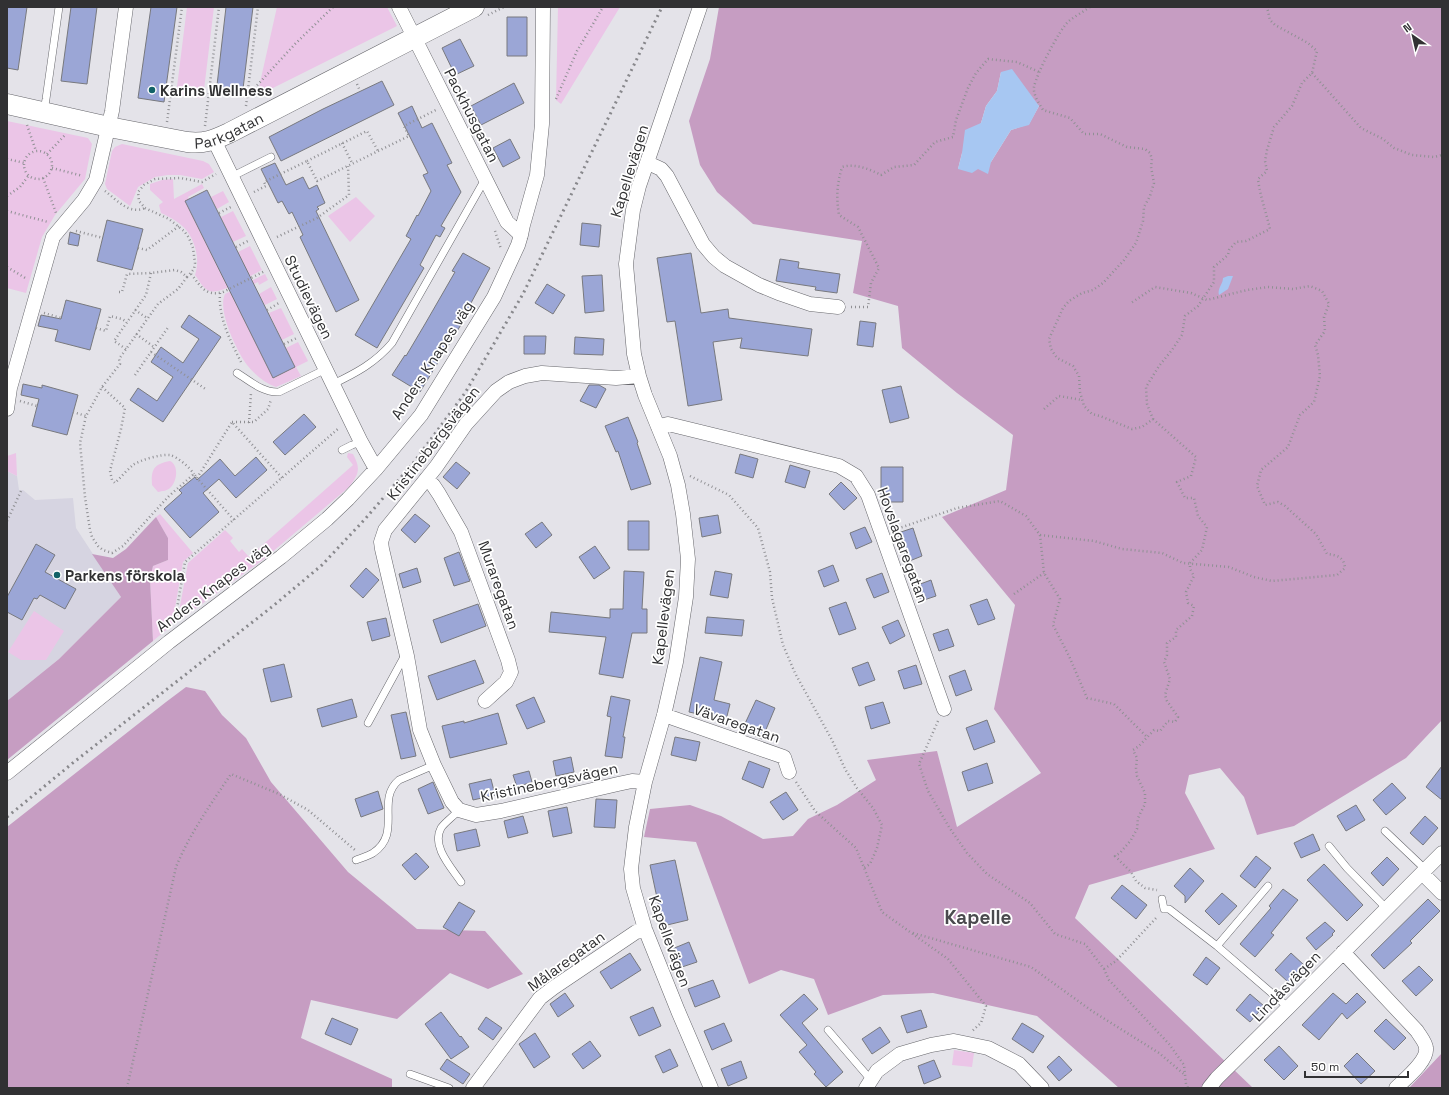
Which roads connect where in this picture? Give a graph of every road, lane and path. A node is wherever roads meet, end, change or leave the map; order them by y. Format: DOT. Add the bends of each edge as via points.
graph roads {
  1 [pos="59,7"];
  2 [pos="126,7"];
  3 [pos="182,7"];
  4 [pos="219,7"];
  5 [pos="258,7"];
  6 [pos="333,7"];
  7 [pos="399,7"];
  8 [pos="474,7"];
  9 [pos="543,7"];
  10 [pos="603,7"];
  11 [pos="700,7"];
  12 [pos="1090,7"];
  13 [pos="1267,7"];
  14 [pos="414,38"];
  15 [pos="1039,72"];
  16 [pos="1312,73"];
  17 [pos="248,92"];
  18 [pos="556,100"];
  19 [pos="7,104"];
  20 [pos="432,104"];
  21 [pos="251,107"];
  22 [pos="34,116"];
  23 [pos="166,125"];
  24 [pos="109,127"];
  25 [pos="70,130"];
  26 [pos="212,133"];
  27 [pos="342,144"];
  28 [pos="36,151"];
  29 [pos="378,151"];
  30 [pos="47,154"];
  31 [pos="1442,155"];
  32 [pos="271,157"];
  33 [pos="7,159"];
  34 [pos="307,161"];
  35 [pos="25,163"];
  36 [pos="648,163"];
  37 [pos="352,164"];
  38 [pos="348,166"];
  39 [pos="52,168"];
  40 [pos="218,173"];
  41 [pos="29,175"];
  42 [pos="235,176"];
  43 [pos="43,178"];
  44 [pos="87,178"];
  45 [pos="484,181"];
  46 [pos="102,188"];
  47 [pos="7,196"];
  48 [pos="234,206"];
  49 [pos="145,208"];
  50 [pos="7,211"];
  51 [pos="219,213"];
  52 [pos="58,217"];
  53 [pos="52,224"];
  54 [pos="492,225"];
  55 [pos="179,226"];
  56 [pos="69,229"];
  57 [pos="521,235"];
  58 [pos="103,238"];
  59 [pos="250,240"];
  60 [pos="271,240"];
  61 [pos="236,247"];
  62 [pos="138,248"];
  63 [pos="501,255"];
  64 [pos="7,267"];
  65 [pos="266,271"];
  66 [pos="151,273"];
  67 [pos="191,274"];
  68 [pos="187,277"];
  69 [pos="31,281"];
  70 [pos="120,292"];
  71 [pos="220,293"];
  72 [pos="1202,298"];
  73 [pos="282,302"];
  74 [pos="1131,303"];
  75 [pos="838,307"];
  76 [pos="135,310"];
  77 [pos="267,310"];
  78 [pos="40,311"];
  79 [pos="61,318"];
  80 [pos="147,318"];
  81 [pos="127,322"];
  82 [pos="169,326"];
  83 [pos="96,328"];
  84 [pos="136,334"];
  85 [pos="299,337"];
  86 [pos="284,344"];
  87 [pos="154,347"];
  88 [pos="126,349"];
  89 [pos="151,352"];
  90 [pos="326,369"];
  91 [pos="237,373"];
  92 [pos="135,375"];
  93 [pos="639,376"];
  94 [pos="251,382"];
  95 [pos="333,384"];
  96 [pos="102,387"];
  97 [pos="207,390"];
  98 [pos="274,392"];
  99 [pos="1082,400"];
  100 [pos="12,405"];
  101 [pos="37,406"];
  102 [pos="1044,409"];
  103 [pos="73,412"];
  104 [pos="86,416"];
  105 [pos="1153,419"];
  106 [pos="232,422"];
  107 [pos="250,423"];
  108 [pos="342,425"];
  109 [pos="658,427"];
  110 [pos="361,442"];
  111 [pos="342,450"];
  112 [pos="376,469"];
  113 [pos="194,474"];
  114 [pos="676,476"];
  115 [pos="197,478"];
  116 [pos="282,478"];
  117 [pos="426,480"];
  118 [pos="21,491"];
  119 [pos="234,520"];
  120 [pos="7,521"];
  121 [pos="882,534"];
  122 [pos="1040,535"];
  123 [pos="1190,563"];
  124 [pos="1044,573"];
  125 [pos="1014,594"];
  126 [pos="181,633"];
  127 [pos="407,656"];
  128 [pos="485,702"];
  129 [pos="944,709"];
  130 [pos="664,715"];
  131 [pos="368,723"];
  132 [pos="1147,737"];
  133 [pos="434,765"];
  134 [pos="789,772"];
  135 [pos="7,773"];
  136 [pos="645,782"];
  137 [pos="459,810"];
  138 [pos="1385,831"];
  139 [pos="1330,846"];
  140 [pos="1442,853"];
  141 [pos="363,857"];
  142 [pos="356,860"];
  143 [pos="864,868"];
  144 [pos="1423,871"];
  145 [pos="461,882"];
  146 [pos="1268,886"];
  147 [pos="1442,893"];
  148 [pos="1162,899"];
  149 [pos="1386,908"];
  150 [pos="1164,909"];
  151 [pos="645,929"];
  152 [pos="910,932"];
  153 [pos="1217,946"];
  154 [pos="1342,952"];
  155 [pos="1104,969"];
  156 [pos="1289,1008"];
  157 [pos="828,1030"];
  158 [pos="960,1042"];
  159 [pos="410,1074"];
  160 [pos="1185,1074"];
  161 [pos="868,1084"];
  162 [pos="126,1088"];
  163 [pos="449,1088"];
  164 [pos="473,1088"];
  165 [pos="712,1088"];
  166 [pos="1042,1088"];
  167 [pos="1188,1088"];
  168 [pos="1209,1088"];
  169 [pos="1396,1088"];
  1 -- 22 [label="lane" via="46,99"];
  2 -- 24 [label="street"];
  3 -- 23 [label="path"];
  4 -- 26 [label="path" via="205,129"];
  5 -- 17 [label="path"];
  6 -- 17 [label="path" via="251,92"];
  7 -- 14 [label="street, Packhusgatan"];
  8 -- 14 [label="street, Parkgatan"];
  9 -- 57 [label="street, Anders Knapes väg" via="541,139 537,175"];
  10 -- 18 [label="path" via="577,51"];
  11 -- 36 [label="street, Kapellevägen"];
  12 -- 15 [label="path" via="1068,21"];
  13 -- 16 [label="path" via="1270,20 1275,25 1308,43 1317,51"];
  14 -- 26 [label="street, Parkgatan"];
  14 -- 57 [label="street, Packhusgatan" via="507,222"];
  15 -- 75 [label="path" via="1017,62 988,59 968,88 956,120 953,137 935,142 914,165 894,167 881,176 865,168 849,165 842,167 836,197 839,215 858,227 879,268 871,283 868,307"];
  15 -- 99 [label="path" via="1034,88 1043,110 1070,118 1084,134 1100,134 1127,147 1145,149 1152,159 1154,182 1144,207 1143,221 1136,243 1103,283 1069,301 1049,338 1051,349 1057,358 1073,366 1079,376"];
  16 -- 31 [label="path" via="1361,128 1394,148 1412,155"];
  16 -- 72 [label="path" via="1302,83 1292,106 1274,128 1268,141 1265,161 1267,170 1258,180 1270,229 1246,241 1236,242 1228,255 1214,267 1214,282"];
  17 -- 21 [label="path" via="246,110"];
  19 -- 22 [label="street, Parkgatan"];
  20 -- 29 [label="path" via="436,110 404,126 408,136"];
  22 -- 24 [label="street, Parkgatan"];
  22 -- 28 [label="path"];
  24 -- 26 [label="street, Parkgatan" via="200,143"];
  24 -- 100 [label="street" via="96,180 51,244 10,388"];
  25 -- 30 [label="path"];
  26 -- 42 [label="street, Studievägen"];
  27 -- 29 [label="path" via="368,131"];
  27 -- 34 [label="path"];
  27 -- 37 [label="path"];
  28 -- 30 [label="path"];
  28 -- 35 [label="path" via="29,155"];
  29 -- 37 [label="path"];
  30 -- 39 [label="path" via="52,162"];
  32 -- 42 [label="lane"];
  33 -- 35 [label="path"];
  34 -- 38 [label="path" via="317,181"];
  34 -- 42 [label="path" via="264,182 266,186 248,195"];
  35 -- 41 [label="path"];
  36 -- 75 [label="street" via="661,169 667,176 703,244 714,258 781,294 810,304"];
  36 -- 93 [label="street, Kapellevägen" via="633,210 626,264 634,354"];
  37 -- 38 [label="path"];
  38 -- 60 [label="path" via="349,195 317,218"];
  39 -- 43 [label="path"];
  39 -- 44 [label="path"];
  40 -- 49 [label="path" via="202,182 168,177 155,179 138,192 139,201"];
  41 -- 43 [label="path" via="37,179"];
  41 -- 47 [label="path" via="20,187"];
  42 -- 90 [label="street, Studievägen"];
  43 -- 52 [label="path"];
  45 -- 95 [label="lane" via="392,343 381,357"];
  46 -- 49 [label="path" via="129,209 137,211"];
  48 -- 51 [label="path"];
  49 -- 55 [label="path"];
  50 -- 53 [label="path"];
  54 -- 63 [label="path" via="500,243"];
  55 -- 62 [label="path" via="147,250"];
  55 -- 67 [label="path" via="189,238 192,248 195,263"];
  56 -- 58 [label="path"];
  57 -- 112 [label="street, Anders Knapes väg" via="494,297 425,408"];
  59 -- 61 [label="path"];
  64 -- 69 [label="path"];
  65 -- 71 [label="path"];
  66 -- 68 [label="path" via="175,270"];
  66 -- 70 [label="path" via="128,274"];
  66 -- 76 [label="path" via="146,295"];
  67 -- 68 [label="path"];
  67 -- 71 [label="path" via="208,293"];
  68 -- 80 [label="path"];
  71 -- 91 [label="path" via="225,325 242,364"];
  72 -- 74 [label="path" via="1191,293 1155,287"];
  72 -- 105 [label="path" via="1198,306 1185,316 1182,335 1146,388 1147,404"];
  72 -- 123 [label="path" via="1208,300 1268,287 1292,289 1310,286 1322,291 1329,304 1324,317 1325,331 1316,345 1320,376 1314,402 1300,415 1288,447 1261,470 1257,486 1265,504 1278,502 1285,506 1316,534 1327,554 1337,555 1344,562 1345,568 1337,575 1272,580 1254,577 1229,567"];
  73 -- 77 [label="path"];
  76 -- 80 [label="path"];
  76 -- 81 [label="path"];
  78 -- 79 [label="path"];
  80 -- 84 [label="path"];
  81 -- 83 [label="path" via="110,316 106,330"];
  81 -- 88 [label="path" via="114,341"];
  82 -- 87 [label="path"];
  84 -- 87 [label="path"];
  84 -- 88 [label="path"];
  85 -- 86 [label="path"];
  87 -- 89 [label="path"];
  88 -- 96 [label="path" via="119,359 120,364"];
  89 -- 92 [label="path"];
  89 -- 97 [label="path"];
  90 -- 95 [label="street, Studievägen"];
  90 -- 98 [label="lane" via="279,392"];
  91 -- 94 [label="lane"];
  93 -- 109 [label="street, Kapellevägen"];
  93 -- 117 [label="street, Kristinebergsvägen" via="616,378 542,373 509,382 496,391 466,424"];
  94 -- 98 [label="lane"];
  94 -- 107 [label="path"];
  95 -- 110 [label="street, Studievägen"];
  96 -- 104 [label="path"];
  96 -- 113 [label="path" via="125,408 110,471 115,483 133,465 170,455 189,467"];
  98 -- 107 [label="path" via="268,409"];
  99 -- 102 [label="path" via="1059,396"];
  99 -- 105 [label="path" via="1092,414 1132,429"];
  100 -- 101 [label="path"];
  103 -- 104 [label="path"];
  104 -- 113 [label="path" via="80,443 85,497 92,538 102,550 112,553 123,546 169,496"];
  105 -- 123 [label="path" via="1196,457 1191,476 1177,482 1185,498 1194,498 1198,516 1207,527 1202,550"];
  106 -- 107 [label="path"];
  106 -- 115 [label="path"];
  106 -- 116 [label="path"];
  108 -- 116 [label="path"];
  109 -- 114 [label="street, Kapellevägen"];
  109 -- 121 [label="street, Hovslagaregatan" via="668,424 839,466 856,476 868,495"];
  110 -- 111 [label="lane"];
  110 -- 112 [label="street, Studievägen"];
  112 -- 126 [label="street, Anders Knapes väg" via="348,499 303,539"];
  113 -- 115 [label="path"];
  114 -- 130 [label="street, Kapellevägen" via="688,558 686,597 676,662"];
  114 -- 143 [label="path" via="683,474 729,495 758,528 770,572 772,598 783,645 845,769 873,808 882,826 877,848 870,864"];
  115 -- 119 [label="path"];
  116 -- 119 [label="path"];
  117 -- 127 [label="street, Kristinebergsvägen" via="385,530 381,542"];
  117 -- 128 [label="street, Muraregatan" via="436,490 461,532 508,660 511,672 506,682"];
  118 -- 120 [label="path"];
  119 -- 126 [label="path" via="185,562 175,623"];
  121 -- 122 [label="path" via="957,508 1000,501 1026,516"];
  121 -- 129 [label="street, Hovslagaregatan"];
  122 -- 123 [label="path" via="1162,553 1183,563"];
  122 -- 124 [label="path"];
  123 -- 132 [label="path" via="1194,576 1186,592 1188,603 1194,606 1192,616 1176,630 1176,637 1167,643 1164,662 1170,678 1167,701 1178,717 1175,722 1168,721 1160,731 1154,730"];
  124 -- 125 [label="path"];
  124 -- 132 [label="path" via="1060,599 1053,624 1087,698 1114,704"];
  126 -- 135 [label="street, Anders Knapes väg"];
  127 -- 131 [label="lane" via="404,657"];
  127 -- 133 [label="street, Kristinebergsvägen" via="420,730"];
  129 -- 155 [label="path" via="919,764 928,790 950,827 967,853 987,874 1030,903 1055,934 1085,944"];
  130 -- 134 [label="street, Vävaregatan" via="784,757"];
  130 -- 136 [label="street, Kapellevägen"];
  132 -- 148 [label="path" via="1133,750 1137,758 1137,776 1145,793 1145,804 1131,840 1115,856 1136,881 1145,888 1158,891"];
  133 -- 137 [label="street, Kristinebergsvägen" via="452,802"];
  133 -- 141 [label="lane" via="394,784 388,800 386,838 373,853"];
  134 -- 143 [label="path" via="815,811 856,848"];
  136 -- 137 [label="street, Kristinebergsvägen" via="604,787 476,815"];
  136 -- 151 [label="street, Kapellevägen" via="631,868 633,888"];
  137 -- 145 [label="lane" via="442,827 438,840 441,852"];
  138 -- 144 [label="lane"];
  139 -- 149 [label="lane" via="1347,868"];
  140 -- 144 [label="street, Lindåsvägen"];
  141 -- 142 [label="lane"];
  141 -- 162 [label="path" via="308,810 279,794 231,774 196,826 176,867"];
  143 -- 152 [label="path" via="882,912"];
  144 -- 147 [label="street"];
  144 -- 149 [label="street, Lindåsvägen"];
  146 -- 153 [label="lane"];
  148 -- 150 [label="lane"];
  149 -- 154 [label="street, Lindåsvägen"];
  150 -- 153 [label="lane" via="1169,909"];
  150 -- 155 [label="path" via="1116,961"];
  151 -- 164 [label="street, Målaregatan" via="540,998"];
  151 -- 165 [label="street, Kapellevägen"];
  152 -- 158 [label="path" via="948,959 986,1006 981,1023"];
  152 -- 160 [label="path" via="1031,968 1092,1011 1159,1053"];
  153 -- 156 [label="lane"];
  154 -- 156 [label="street, Lindåsvägen"];
  154 -- 169 [label="street" via="1417,1031 1426,1046 1426,1055"];
  155 -- 160 [label="path" via="1109,980 1169,1044 1184,1065"];
  156 -- 168 [label="street, Lindåsvägen"];
  157 -- 161 [label="lane"];
  158 -- 161 [label="street" via="931,1045 900,1054 877,1071"];
  158 -- 166 [label="street" via="988,1048 1019,1064"];
  159 -- 163 [label="lane"];
  160 -- 167 [label="path"];
}
